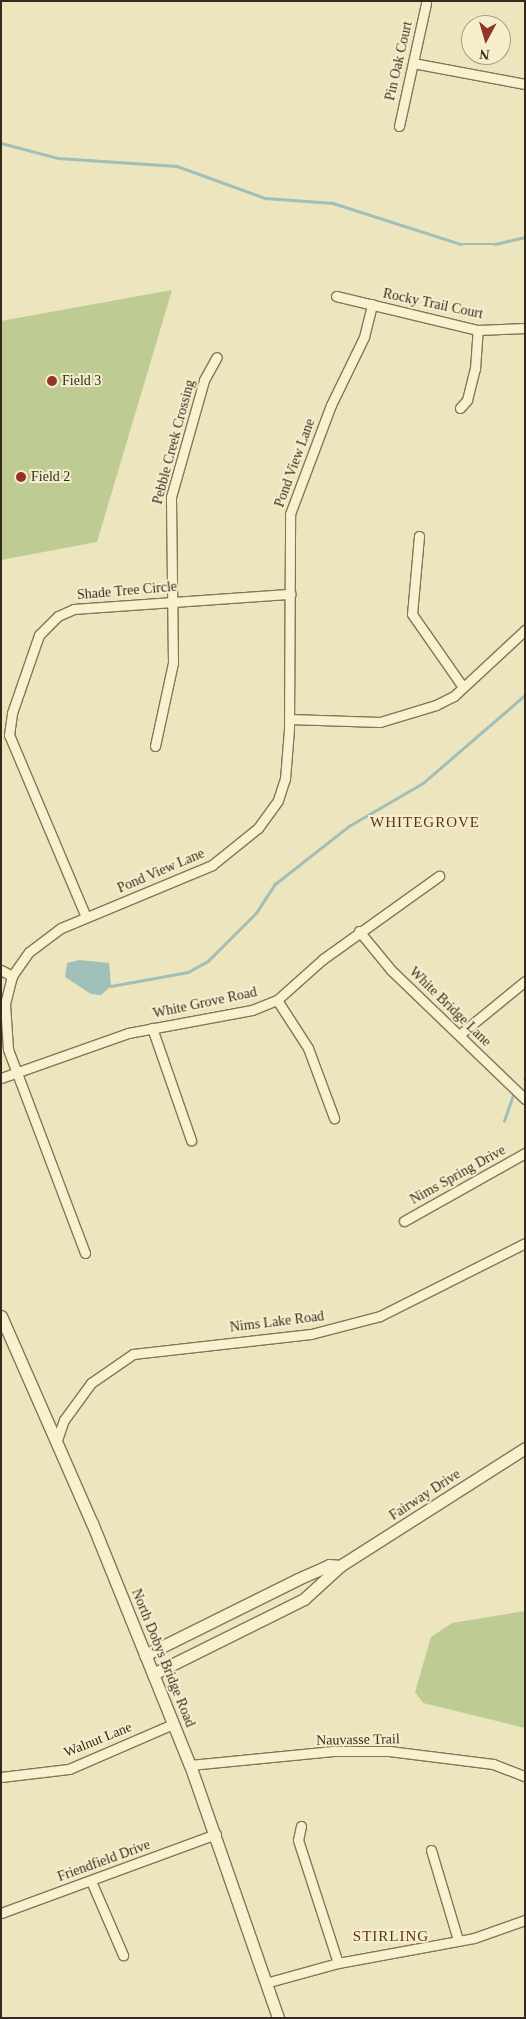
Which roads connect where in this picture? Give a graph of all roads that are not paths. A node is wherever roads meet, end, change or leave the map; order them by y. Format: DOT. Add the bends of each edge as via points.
graph roads {
  1 [pos="426,3"];
  2 [pos="413,63"];
  3 [pos="525,84"];
  4 [pos="398,126"];
  5 [pos="336,296"];
  6 [pos="372,304"];
  7 [pos="525,328"];
  8 [pos="478,330"];
  9 [pos="217,357"];
  10 [pos="460,408"];
  11 [pos="419,536"];
  12 [pos="290,594"];
  13 [pos="175,600"];
  14 [pos="525,630"];
  15 [pos="463,687"];
  16 [pos="289,719"];
  17 [pos="155,746"];
  18 [pos="439,876"];
  19 [pos="86,917"];
  20 [pos="359,931"];
  21 [pos="1,970"];
  22 [pos="12,976"];
  23 [pos="525,981"];
  24 [pos="277,1000"];
  25 [pos="152,1028"];
  26 [pos="459,1035"];
  27 [pos="15,1073"];
  28 [pos="1,1078"];
  29 [pos="525,1099"];
  30 [pos="334,1118"];
  31 [pos="191,1140"];
  32 [pos="525,1153"];
  33 [pos="404,1221"];
  34 [pos="525,1243"];
  35 [pos="85,1253"];
  36 [pos="1,1316"];
  37 [pos="56,1440"];
  38 [pos="525,1448"];
  39 [pos="340,1566"];
  40 [pos="145,1654"];
  41 [pos="153,1674"];
  42 [pos="173,1724"];
  43 [pos="190,1765"];
  44 [pos="525,1776"];
  45 [pos="1,1777"];
  46 [pos="301,1826"];
  47 [pos="216,1834"];
  48 [pos="431,1850"];
  49 [pos="91,1881"];
  50 [pos="1,1913"];
  51 [pos="525,1920"];
  52 [pos="458,1940"];
  53 [pos="122,1955"];
  54 [pos="338,1963"];
  55 [pos="269,1982"];
  56 [pos="278,2018"];
  1 -- 2 [label="street, Pin Oak Court"];
  2 -- 3 [label="street"];
  2 -- 4 [label="street, Pin Oak Court"];
  5 -- 6 [label="street, Rocky Trail Court"];
  6 -- 8 [label="street, Rocky Trail Court"];
  6 -- 12 [label="street, Pond View Lane" via="364,337 331,406 290,514"];
  7 -- 8 [label="street, Rocky Trail Court"];
  8 -- 10 [label="street" via="475,369 467,400"];
  9 -- 13 [label="street, Pebble Creek Crossing" via="204,380 171,497"];
  11 -- 15 [label="street" via="412,614"];
  12 -- 13 [label="street, Shade Tree Circle"];
  12 -- 16 [label="street, Pond View Lane"];
  13 -- 17 [label="street, Pebble Creek Crossing" via="170,686"];
  13 -- 19 [label="street, Shade Tree Circle" via="74,609 58,616 39,635 12,713 10,742 65,859"];
  14 -- 15 [label="street"];
  15 -- 16 [label="street" via="436,705 380,722"];
  16 -- 19 [label="street, Pond View Lane" via="285,779 278,800 258,828 199,872"];
  18 -- 20 [label="street, White Grove Road"];
  19 -- 22 [label="street, Pond View Lane" via="40,942"];
  20 -- 24 [label="street, White Grove Road"];
  20 -- 26 [label="street, White Bridge Lane" via="391,970"];
  21 -- 22 [label="street"];
  22 -- 27 [label="street, Pond View Lane" via="4,1021"];
  23 -- 26 [label="street"];
  24 -- 25 [label="street, White Grove Road" via="252,1010"];
  24 -- 30 [label="street" via="308,1048"];
  25 -- 27 [label="street, White Grove Road"];
  25 -- 31 [label="street"];
  26 -- 29 [label="street, White Bridge Lane"];
  27 -- 28 [label="street, White Grove Road"];
  27 -- 35 [label="street, Pond View Lane"];
  32 -- 33 [label="street, Nims Spring Drive"];
  34 -- 37 [label="street, Nims Lake Road" via="380,1316 311,1334 133,1354 91,1383 64,1420"];
  36 -- 37 [label="street, North Dobys Bridge Road"];
  37 -- 40 [label="street, North Dobys Bridge Road"];
  38 -- 39 [label="street, Fairway Drive"];
  39 -- 40 [label="street, Fairway Drive" via="329,1565"];
  39 -- 41 [label="street, Fairway Drive" via="304,1599"];
  40 -- 41 [label="street, North Dobys Bridge Road"];
  41 -- 42 [label="street, North Dobys Bridge Road"];
  42 -- 43 [label="street, North Dobys Bridge Road"];
  42 -- 45 [label="street, Walnut Lane" via="69,1769"];
  43 -- 44 [label="street, Nauvasse Trail" via="333,1751 389,1751 493,1764"];
  43 -- 47 [label="street, North Dobys Bridge Road"];
  46 -- 54 [label="street" via="298,1840"];
  47 -- 49 [label="street, Friendfield Drive"];
  47 -- 55 [label="street, North Dobys Bridge Road"];
  48 -- 52 [label="street"];
  49 -- 50 [label="street, Friendfield Drive"];
  49 -- 53 [label="street"];
  51 -- 52 [label="street"];
  52 -- 54 [label="street"];
  54 -- 55 [label="street"];
  55 -- 56 [label="street, North Dobys Bridge Road"];
}
